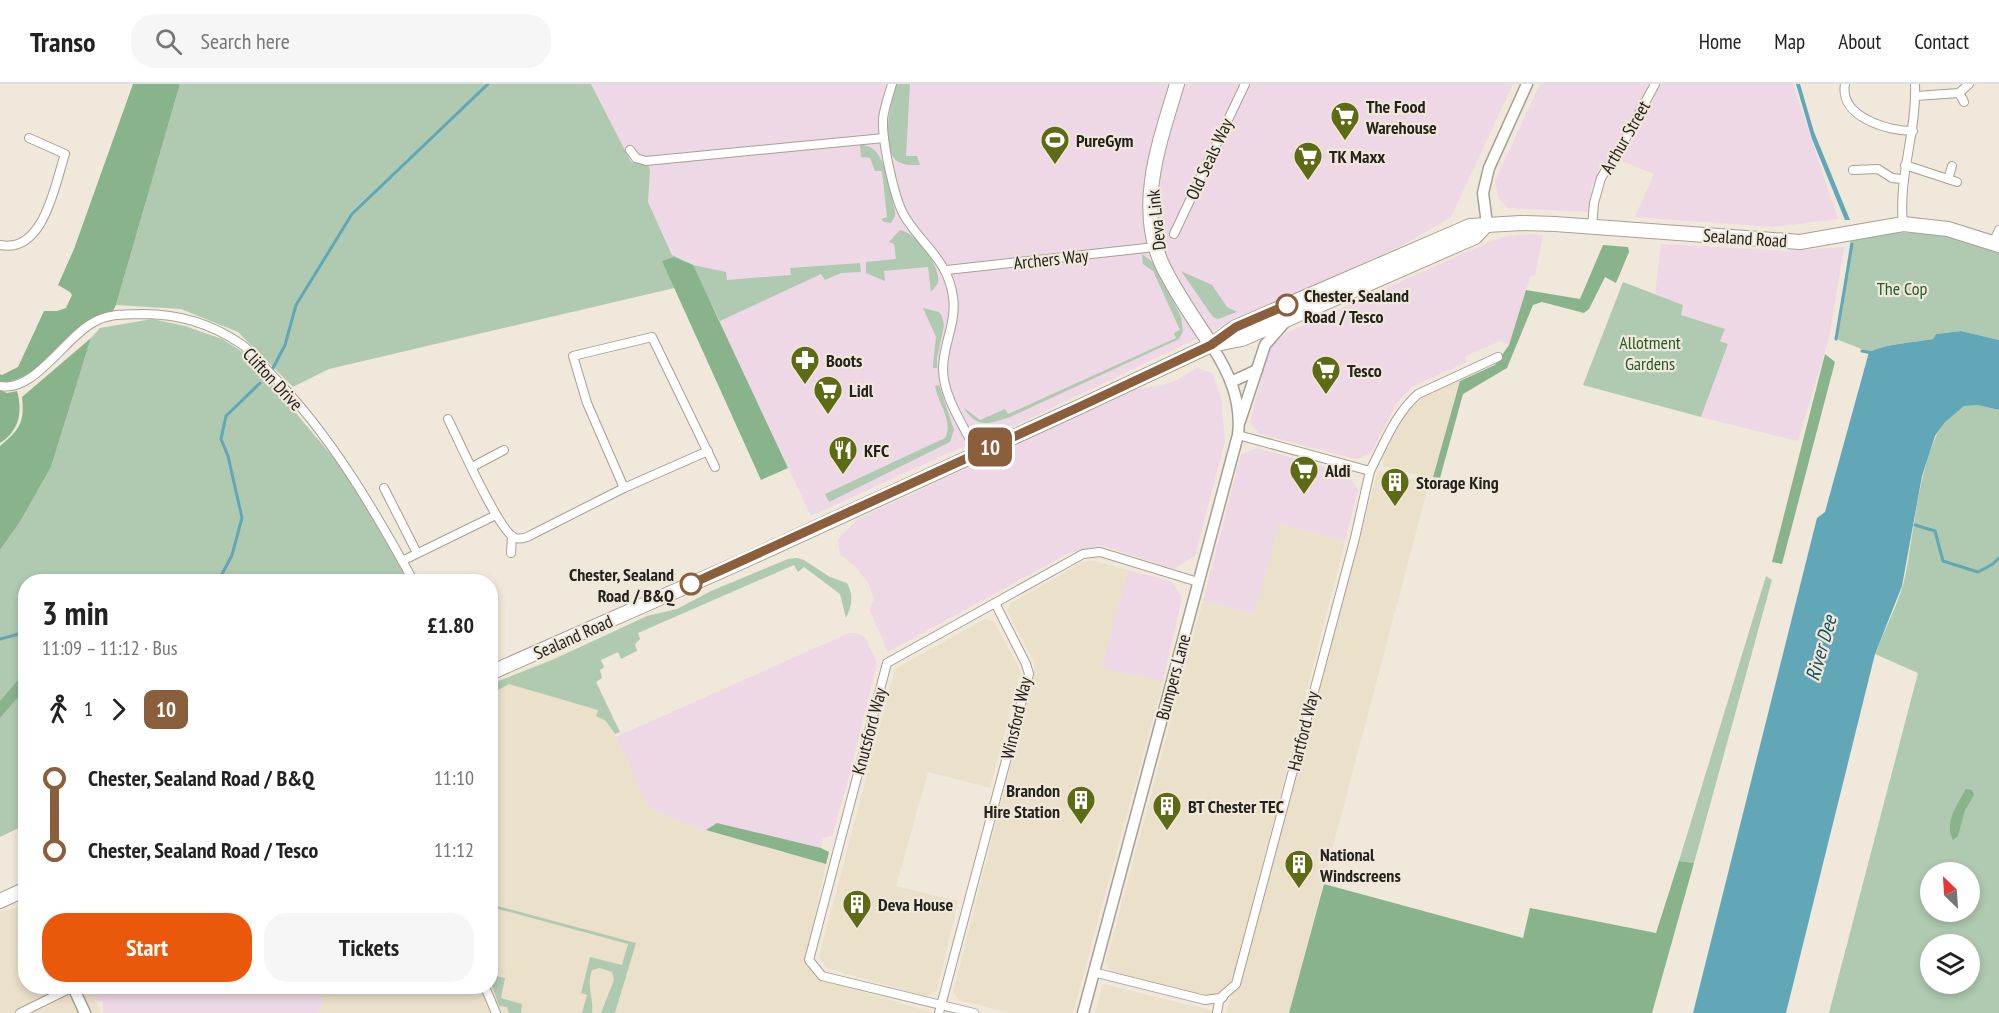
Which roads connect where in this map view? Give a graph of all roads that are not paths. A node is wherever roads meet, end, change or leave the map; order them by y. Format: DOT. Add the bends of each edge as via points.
graph roads {
  1 [pos="892,84"];
  2 [pos="1177,84"];
  3 [pos="1245,84"];
  4 [pos="1527,84"];
  5 [pos="1654,84"];
  6 [pos="1844,84"];
  7 [pos="1916,84"];
  8 [pos="1969,84"];
  9 [pos="1959,93"];
  10 [pos="1916,96"];
  11 [pos="1964,102"];
  12 [pos="1913,131"];
  13 [pos="29,138"];
  14 [pos="884,138"];
  15 [pos="630,150"];
  16 [pos="1905,165"];
  17 [pos="1952,166"];
  18 [pos="1853,170"];
  19 [pos="1902,179"];
  20 [pos="1487,224"];
  21 [pos="1903,224"];
  22 [pos="1592,227"];
  23 [pos="1999,230"];
  24 [pos="1174,234"];
  25 [pos="1996,244"];
  26 [pos="0,245"];
  27 [pos="1155,247"];
  28 [pos="947,270"];
  29 [pos="1287,320"];
  30 [pos="1211,345"];
  31 [pos="1498,357"];
  32 [pos="1257,370"];
  33 [pos="1231,382"];
  34 [pos="0,386"];
  35 [pos="448,419"];
  36 [pos="1239,430"];
  37 [pos="504,450"];
  38 [pos="708,451"];
  39 [pos="977,453"];
  40 [pos="472,467"];
  41 [pos="716,467"];
  42 [pos="1370,471"];
  43 [pos="384,488"];
  44 [pos="624,488"];
  45 [pos="496,514"];
  46 [pos="512,536"];
  47 [pos="417,553"];
  48 [pos="511,553"];
  49 [pos="402,561"];
  50 [pos="409,574"];
  51 [pos="1198,582"];
  52 [pos="995,603"];
  53 [pos="498,669"];
  54 [pos="18,893"];
  55 [pos="0,901"];
  56 [pos="1093,972"];
  57 [pos="59,994"];
  58 [pos="76,994"];
  59 [pos="488,994"];
  60 [pos="1225,995"];
  61 [pos="940,1009"];
  62 [pos="20,1013"];
  63 [pos="85,1013"];
  64 [pos="496,1013"];
  65 [pos="974,1013"];
  66 [pos="1083,1013"];
  67 [pos="1218,1013"];
  1 -- 14 [label="street" via="883,118"];
  2 -- 27 [label="main road, Deva Link" via="1154,160 1151,185"];
  3 -- 24 [label="street, Old Seals Way"];
  4 -- 20 [label="street" via="1489,168 1483,193"];
  5 -- 22 [label="street, Arthur Street" via="1601,178"];
  6 -- 12 [label="street" via="1846,96 1866,121"];
  7 -- 10 [label="street"];
  8 -- 9 [label="street"];
  9 -- 10 [label="street"];
  9 -- 11 [label="street"];
  10 -- 12 [label="street"];
  12 -- 16 [label="street"];
  13 -- 26 [label="street" via="69,154 38,230 18,245"];
  14 -- 15 [label="street" via="646,161 636,158"];
  14 -- 28 [label="street" via="897,201"];
  16 -- 17 [label="street" via="1952,181"];
  16 -- 19 [label="street"];
  18 -- 19 [label="street" via="1878,169"];
  19 -- 21 [label="street"];
  20 -- 22 [label="main road, Sealand Road"];
  20 -- 29 [label="main road, Sealand Road" via="1475,237"];
  20 -- 30 [label="main road, Sealand Road" via="1470,226 1236,327"];
  21 -- 22 [label="main road, Sealand Road" via="1800,242"];
  21 -- 25 [label="main road, Sealand Road" via="1948,230"];
  23 -- 25 [label="street"];
  27 -- 28 [label="street, Archers Way"];
  27 -- 30 [label="main road, Deva Link" via="1169,279"];
  28 -- 39 [label="street" via="954,298 953,324 943,370 948,392"];
  29 -- 30 [label="main road, Sealand Road" via="1242,339"];
  29 -- 32 [label="street" via="1265,345"];
  30 -- 33 [label="street, Bumpers Lane"];
  30 -- 39 [label="main road, Sealand Road"];
  31 -- 42 [label="street, Hartford Way" via="1409,401"];
  32 -- 33 [label="street"];
  32 -- 36 [label="street"];
  33 -- 36 [label="street, Bumpers Lane"];
  34 -- 49 [label="street, Clifton Drive" via="11,388 26,381 89,324 102,317 158,314 202,323 243,344 287,390 356,479"];
  35 -- 40 [label="street"];
  36 -- 42 [label="street"];
  36 -- 51 [label="street, Bumpers Lane"];
  37 -- 40 [label="street"];
  38 -- 41 [label="street"];
  38 -- 44 [label="street"];
  38 -- 44 [label="street" via="652,337 573,356 587,403"];
  39 -- 53 [label="main road, Sealand Road"];
  40 -- 45 [label="street"];
  42 -- 60 [label="street, Hartford Way" via="1244,959 1236,984"];
  43 -- 47 [label="street"];
  44 -- 46 [label="street" via="533,534 523,538"];
  45 -- 46 [label="street"];
  45 -- 47 [label="street"];
  46 -- 48 [label="street"];
  47 -- 49 [label="street"];
  49 -- 50 [label="street, Clifton Drive"];
  51 -- 52 [label="street, Knutsford Way" via="1100,552 1083,554"];
  51 -- 56 [label="street, Bumpers Lane"];
  52 -- 61 [label="street, Winsford Way" via="1029,674"];
  52 -- 61 [label="street, Knutsford Way" via="887,663 809,960 822,976"];
  54 -- 55 [label="main road"];
  56 -- 60 [label="street" via="1205,1000"];
  56 -- 66 [label="street, Bumpers Lane"];
  57 -- 62 [label="street"];
  58 -- 63 [label="street"];
  59 -- 64 [label="street"];
  60 -- 67 [label="street, Hartford Way" via="1219,1001"];
  61 -- 65 [label="street, Knutsford Way"];
}
